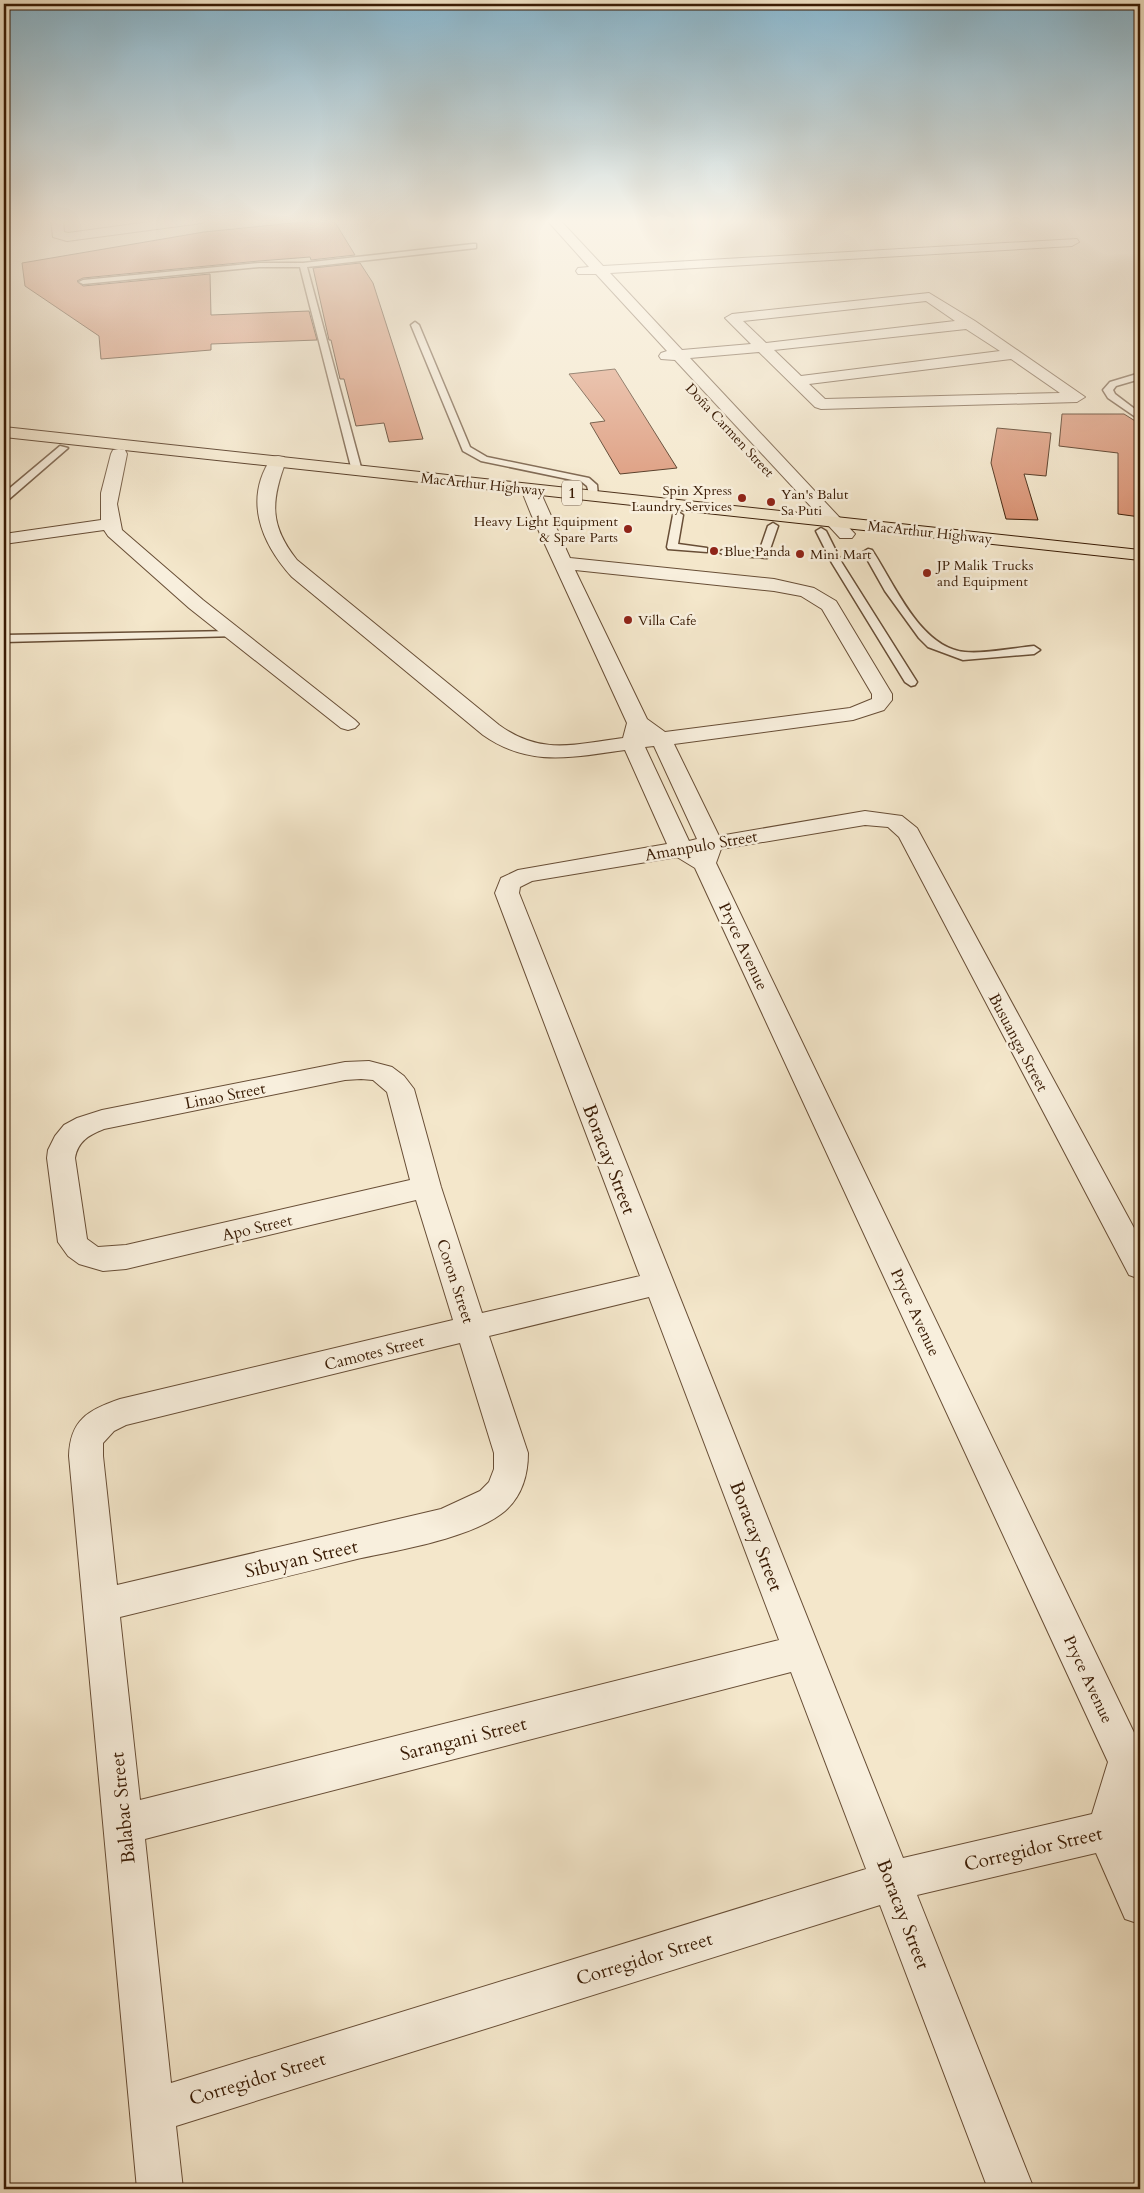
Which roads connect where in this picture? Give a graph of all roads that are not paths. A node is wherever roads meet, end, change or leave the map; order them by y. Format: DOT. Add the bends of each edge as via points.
graph roads {
  1 [pos="318,321"];
  2 [pos="635,321"];
  3 [pos="643,321"];
  4 [pos="735,321"];
  5 [pos="966,321"];
  6 [pos="970,324"];
  7 [pos="415,325"];
  8 [pos="763,348"];
  9 [pos="1014,354"];
  10 [pos="673,358"];
  11 [pos="1140,376"];
  12 [pos="797,381"];
  13 [pos="1140,417"];
  14 [pos="4,432"];
  15 [pos="4,442"];
  16 [pos="62,448"];
  17 [pos="119,454"];
  18 [pos="276,466"];
  19 [pos="357,471"];
  20 [pos="328,472"];
  21 [pos="532,495"];
  22 [pos="594,495"];
  23 [pos="4,498"];
  24 [pos="678,515"];
  25 [pos="109,524"];
  26 [pos="773,526"];
  27 [pos="828,526"];
  28 [pos="4,539"];
  29 [pos="703,550"];
  30 [pos="724,552"];
  31 [pos="868,552"];
  32 [pos="1140,555"];
  33 [pos="563,563"];
  34 [pos="1140,565"];
  35 [pos="234,634"];
  36 [pos="4,640"];
  37 [pos="1034,650"];
  38 [pos="911,682"];
  39 [pos="348,724"];
  40 [pos="635,733"];
  41 [pos="661,739"];
  42 [pos="894,821"];
  43 [pos="699,852"];
  44 [pos="510,883"];
  45 [pos="378,1070"];
  46 [pos="426,1188"];
  47 [pos="88,1257"];
  48 [pos="1140,1267"];
  49 [pos="659,1283"];
  50 [pos="471,1328"];
  51 [pos="93,1429"];
  52 [pos="497,1498"];
  53 [pos="101,1605"];
  54 [pos="802,1652"];
  55 [pos="1134,1766"];
  56 [pos="124,1824"];
  57 [pos="1124,1827"];
  58 [pos="892,1881"];
  59 [pos="1140,1904"];
  60 [pos="152,2111"];
  61 [pos="160,2189"];
  62 [pos="1011,2189"];
  1 -- 19 [label="lane"];
  2 -- 10 [label="street, Doña Carmen Street"];
  3 -- 10 [label="street, Doña Carmen Street"];
  4 -- 8 [label="street"];
  5 -- 6 [label="street"];
  6 -- 8 [label="street"];
  6 -- 9 [label="street"];
  7 -- 22 [label="lane" via="466,448 484,459 585,480 592,485"];
  8 -- 10 [label="street"];
  8 -- 12 [label="street"];
  9 -- 12 [label="street"];
  9 -- 12 [label="street" via="1077,397 820,404"];
  10 -- 27 [label="street, Doña Carmen Street"];
  10 -- 27 [label="street, Doña Carmen Street"];
  11 -- 13 [label="lane" via="1113,384 1108,390 1110,396"];
  14 -- 18 [label="highway, MacArthur Highway / 1"];
  15 -- 16 [label="highway, MacArthur Highway / 1"];
  16 -- 17 [label="highway, MacArthur Highway / 1"];
  16 -- 23 [label="lane"];
  17 -- 18 [label="highway, MacArthur Highway / 1"];
  17 -- 25 [label="street" via="108,507"];
  18 -- 20 [label="highway, MacArthur Highway / 1"];
  18 -- 40 [label="street" via="267,487 266,505 272,538 282,556 491,730 515,746 545,752"];
  19 -- 20 [label="highway, MacArthur Highway / 1"];
  19 -- 21 [label="highway, MacArthur Highway / 1"];
  20 -- 21 [label="highway, MacArthur Highway / 1"];
  21 -- 22 [label="highway, MacArthur Highway / 1"];
  21 -- 24 [label="highway, MacArthur Highway / 1"];
  21 -- 33 [label="street, Pryce Avenue"];
  22 -- 27 [label="highway, MacArthur Highway / 1"];
  24 -- 26 [label="highway, MacArthur Highway / 1"];
  24 -- 29 [label="lane" via="672,547"];
  25 -- 28 [label="street"];
  25 -- 35 [label="street" via="136,553"];
  26 -- 27 [label="highway, MacArthur Highway / 1"];
  26 -- 30 [label="lane" via="763,556"];
  27 -- 32 [label="highway, MacArthur Highway / 1"];
  27 -- 34 [label="highway, MacArthur Highway / 1"];
  27 -- 38 [label="lane" via="837,563"];
  31 -- 37 [label="lane" via="891,591 932,645 963,656"];
  33 -- 40 [label="street, Pryce Avenue"];
  33 -- 41 [label="street" via="774,585 807,592 829,605 882,694 877,706 853,714"];
  35 -- 36 [label="lane"];
  35 -- 39 [label="street"];
  40 -- 41 [label="street, Pryce Avenue"];
  40 -- 43 [label="street, Pryce Avenue"];
  41 -- 43 [label="street, Pryce Avenue"];
  42 -- 43 [label="street, Amanpulo Street" via="865,818"];
  42 -- 48 [label="street, Busuanga Street" via="909,833"];
  43 -- 44 [label="street, Amanpulo Street" via="526,875"];
  43 -- 55 [label="street, Pryce Avenue"];
  44 -- 49 [label="street, Boracay Street" via="507,893"];
  45 -- 46 [label="street, Coron Street" via="392,1078 400,1089"];
  45 -- 47 [label="street, Linao Street" via="362,1068 102,1120 75,1131 66,1139 60,1158 73,1242"];
  46 -- 47 [label="street, Apo Street" via="126,1257"];
  46 -- 50 [label="street, Coron Street"];
  49 -- 50 [label="street, Camotes Street"];
  49 -- 54 [label="street, Boracay Street"];
  50 -- 51 [label="street, Camotes Street" via="120,1414 102,1421"];
  50 -- 52 [label="street, Coron Street" via="511,1454 512,1468 507,1485"];
  51 -- 53 [label="street, Balabac Street" via="86,1438 86,1456"];
  52 -- 53 [label="street, Sibuyan Street" via="483,1508 442,1524"];
  53 -- 56 [label="street, Balabac Street"];
  54 -- 56 [label="street, Sarangani Street"];
  54 -- 58 [label="street, Boracay Street"];
  55 -- 57 [label="street, Pryce Avenue"];
  56 -- 60 [label="street, Balabac Street"];
  57 -- 58 [label="street, Corregidor Street"];
  57 -- 59 [label="street"];
  58 -- 60 [label="street, Corregidor Street"];
  58 -- 62 [label="street, Boracay Street"];
  60 -- 61 [label="street, Balabac Street"];
}
